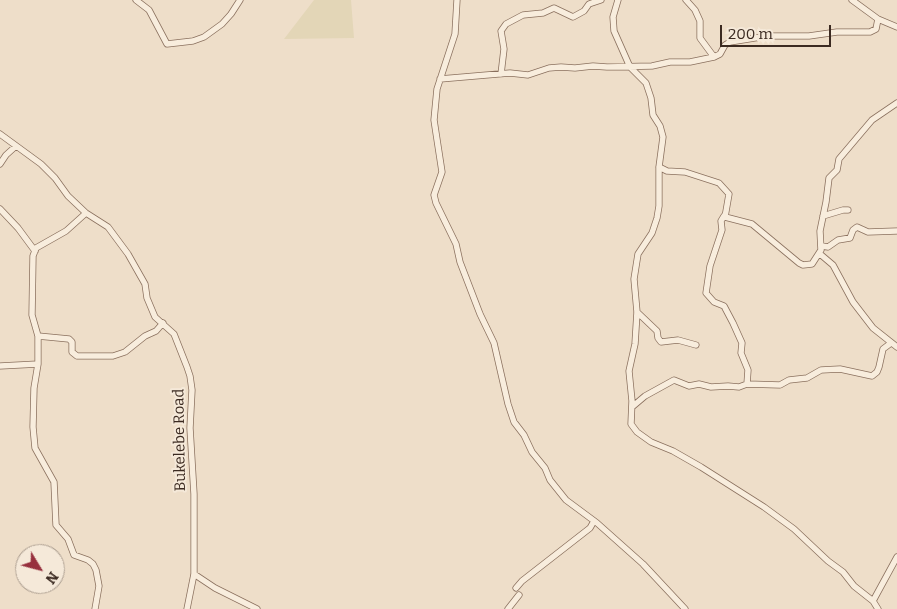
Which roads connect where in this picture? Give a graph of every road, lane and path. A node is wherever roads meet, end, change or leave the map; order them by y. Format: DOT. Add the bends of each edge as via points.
graph roads {
  1 [pos="136,0"];
  2 [pos="240,0"];
  3 [pos="457,0"];
  4 [pos="601,0"];
  5 [pos="618,0"];
  6 [pos="686,0"];
  7 [pos="852,0"];
  8 [pos="878,19"];
  9 [pos="897,27"];
  10 [pos="714,57"];
  11 [pos="630,67"];
  12 [pos="501,74"];
  13 [pos="440,79"];
  14 [pos="897,104"];
  15 [pos="0,134"];
  16 [pos="16,146"];
  17 [pos="0,164"];
  18 [pos="659,167"];
  19 [pos="0,208"];
  20 [pos="848,210"];
  21 [pos="86,213"];
  22 [pos="724,216"];
  23 [pos="823,216"];
  24 [pos="897,231"];
  25 [pos="822,246"];
  26 [pos="35,251"];
  27 [pos="820,254"];
  28 [pos="636,312"];
  29 [pos="163,323"];
  30 [pos="38,336"];
  31 [pos="891,343"];
  32 [pos="696,345"];
  33 [pos="897,347"];
  34 [pos="38,364"];
  35 [pos="0,366"];
  36 [pos="747,384"];
  37 [pos="632,407"];
  38 [pos="594,521"];
  39 [pos="897,557"];
  40 [pos="194,574"];
  41 [pos="516,588"];
  42 [pos="519,595"];
  43 [pos="873,601"];
  44 [pos="94,609"];
  45 [pos="187,609"];
  46 [pos="257,609"];
  47 [pos="508,609"];
  48 [pos="685,609"];
  49 [pos="878,609"];
  1 -- 2 [label="street" via="152,15 167,44 204,37 222,24"];
  3 -- 13 [label="street" via="455,34"];
  4 -- 12 [label="street" via="572,16 554,8 523,15 506,24 501,31 504,49"];
  5 -- 11 [label="street" via="613,28"];
  6 -- 10 [label="street" via="700,20 700,38"];
  7 -- 8 [label="street"];
  8 -- 9 [label="street"];
  8 -- 10 [label="street" via="875,30 870,32 767,36 730,42"];
  10 -- 11 [label="street"];
  11 -- 12 [label="street" via="561,67 528,75"];
  11 -- 18 [label="street" via="646,83 652,98 653,116 662,132"];
  12 -- 13 [label="street"];
  13 -- 38 [label="street" via="434,113 442,172 434,195 436,203 456,244 460,262 494,343 514,422 556,488 566,500"];
  14 -- 23 [label="street" via="872,120 839,159 837,170 829,178"];
  15 -- 16 [label="street, Bukelebe Road"];
  16 -- 17 [label="street"];
  16 -- 21 [label="street, Bukelebe Road" via="41,164"];
  18 -- 22 [label="street" via="712,180 722,186 728,194"];
  18 -- 28 [label="street" via="657,218 636,262"];
  19 -- 26 [label="street"];
  20 -- 23 [label="street"];
  21 -- 26 [label="street" via="66,232"];
  21 -- 29 [label="street, Bukelebe Road" via="108,227 128,254 145,284 155,317"];
  22 -- 27 [label="street" via="752,224 802,265 812,264"];
  22 -- 36 [label="street" via="706,293 714,302 724,306 733,322 742,343 748,370"];
  23 -- 25 [label="street"];
  24 -- 25 [label="street" via="868,232 857,227 850,238"];
  25 -- 27 [label="street"];
  26 -- 30 [label="street" via="32,315"];
  27 -- 31 [label="street" via="833,265 849,296 870,324"];
  28 -- 32 [label="street" via="657,331 661,342 678,340"];
  28 -- 37 [label="street" via="635,344 630,364"];
  29 -- 30 [label="street" via="125,352 113,356 77,356 72,352 70,339"];
  29 -- 40 [label="street, Bukelebe Road" via="174,334 192,384"];
  30 -- 34 [label="street"];
  31 -- 33 [label="street"];
  31 -- 36 [label="street" via="883,349 880,367 872,376 821,370 807,378 789,380 780,385"];
  34 -- 35 [label="street"];
  34 -- 44 [label="street" via="32,427 35,448 54,482 56,525 68,539 74,555 88,560 96,570 99,586"];
  36 -- 37 [label="street" via="739,387 689,386 674,380"];
  37 -- 43 [label="street" via="631,424 637,432 770,511"];
  38 -- 41 [label="street" via="590,528"];
  38 -- 48 [label="street" via="643,564"];
  39 -- 43 [label="street"];
  40 -- 45 [label="street, Bukelebe Road"];
  40 -- 46 [label="street"];
  42 -- 47 [label="street"];
  43 -- 49 [label="street"];
}
